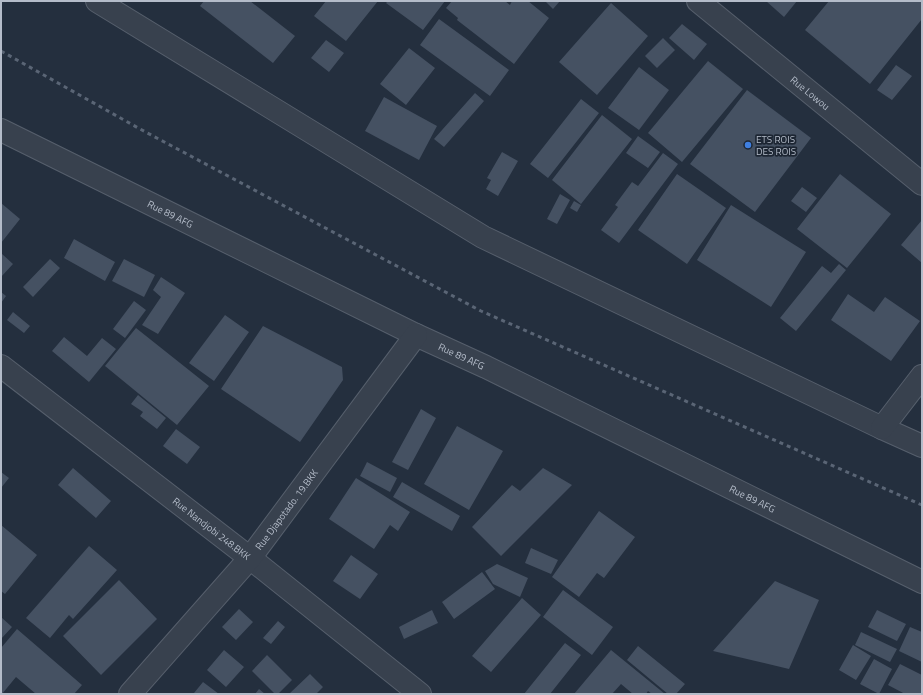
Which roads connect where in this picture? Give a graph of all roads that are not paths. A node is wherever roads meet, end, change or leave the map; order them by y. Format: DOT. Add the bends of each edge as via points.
graph roads {
  1 [pos="98,1"];
  2 [pos="698,1"];
  3 [pos="1,130"];
  4 [pos="922,184"];
  5 [pos="416,335"];
  6 [pos="1,366"];
  7 [pos="922,376"];
  8 [pos="882,428"];
  9 [pos="922,446"];
  10 [pos="250,558"];
  11 [pos="922,582"];
  12 [pos="130,694"];
  13 [pos="420,694"];
  1 -- 8 [label="street" via="483,237"];
  2 -- 4 [label="street, Rue Lowou"];
  3 -- 5 [label="street, Rue 89 AFG"];
  5 -- 10 [label="street, Rue Djapotado. 19.BKK"];
  5 -- 11 [label="street, Rue 89 AFG" via="493,370"];
  6 -- 10 [label="street, Rue Nandjobi 248.BKK"];
  7 -- 8 [label="street"];
  8 -- 9 [label="street"];
  10 -- 12 [label="street, Rue Djapotado. 19.BKK"];
  10 -- 13 [label="street, Rue Nandjobi 248.BKK"];
}
